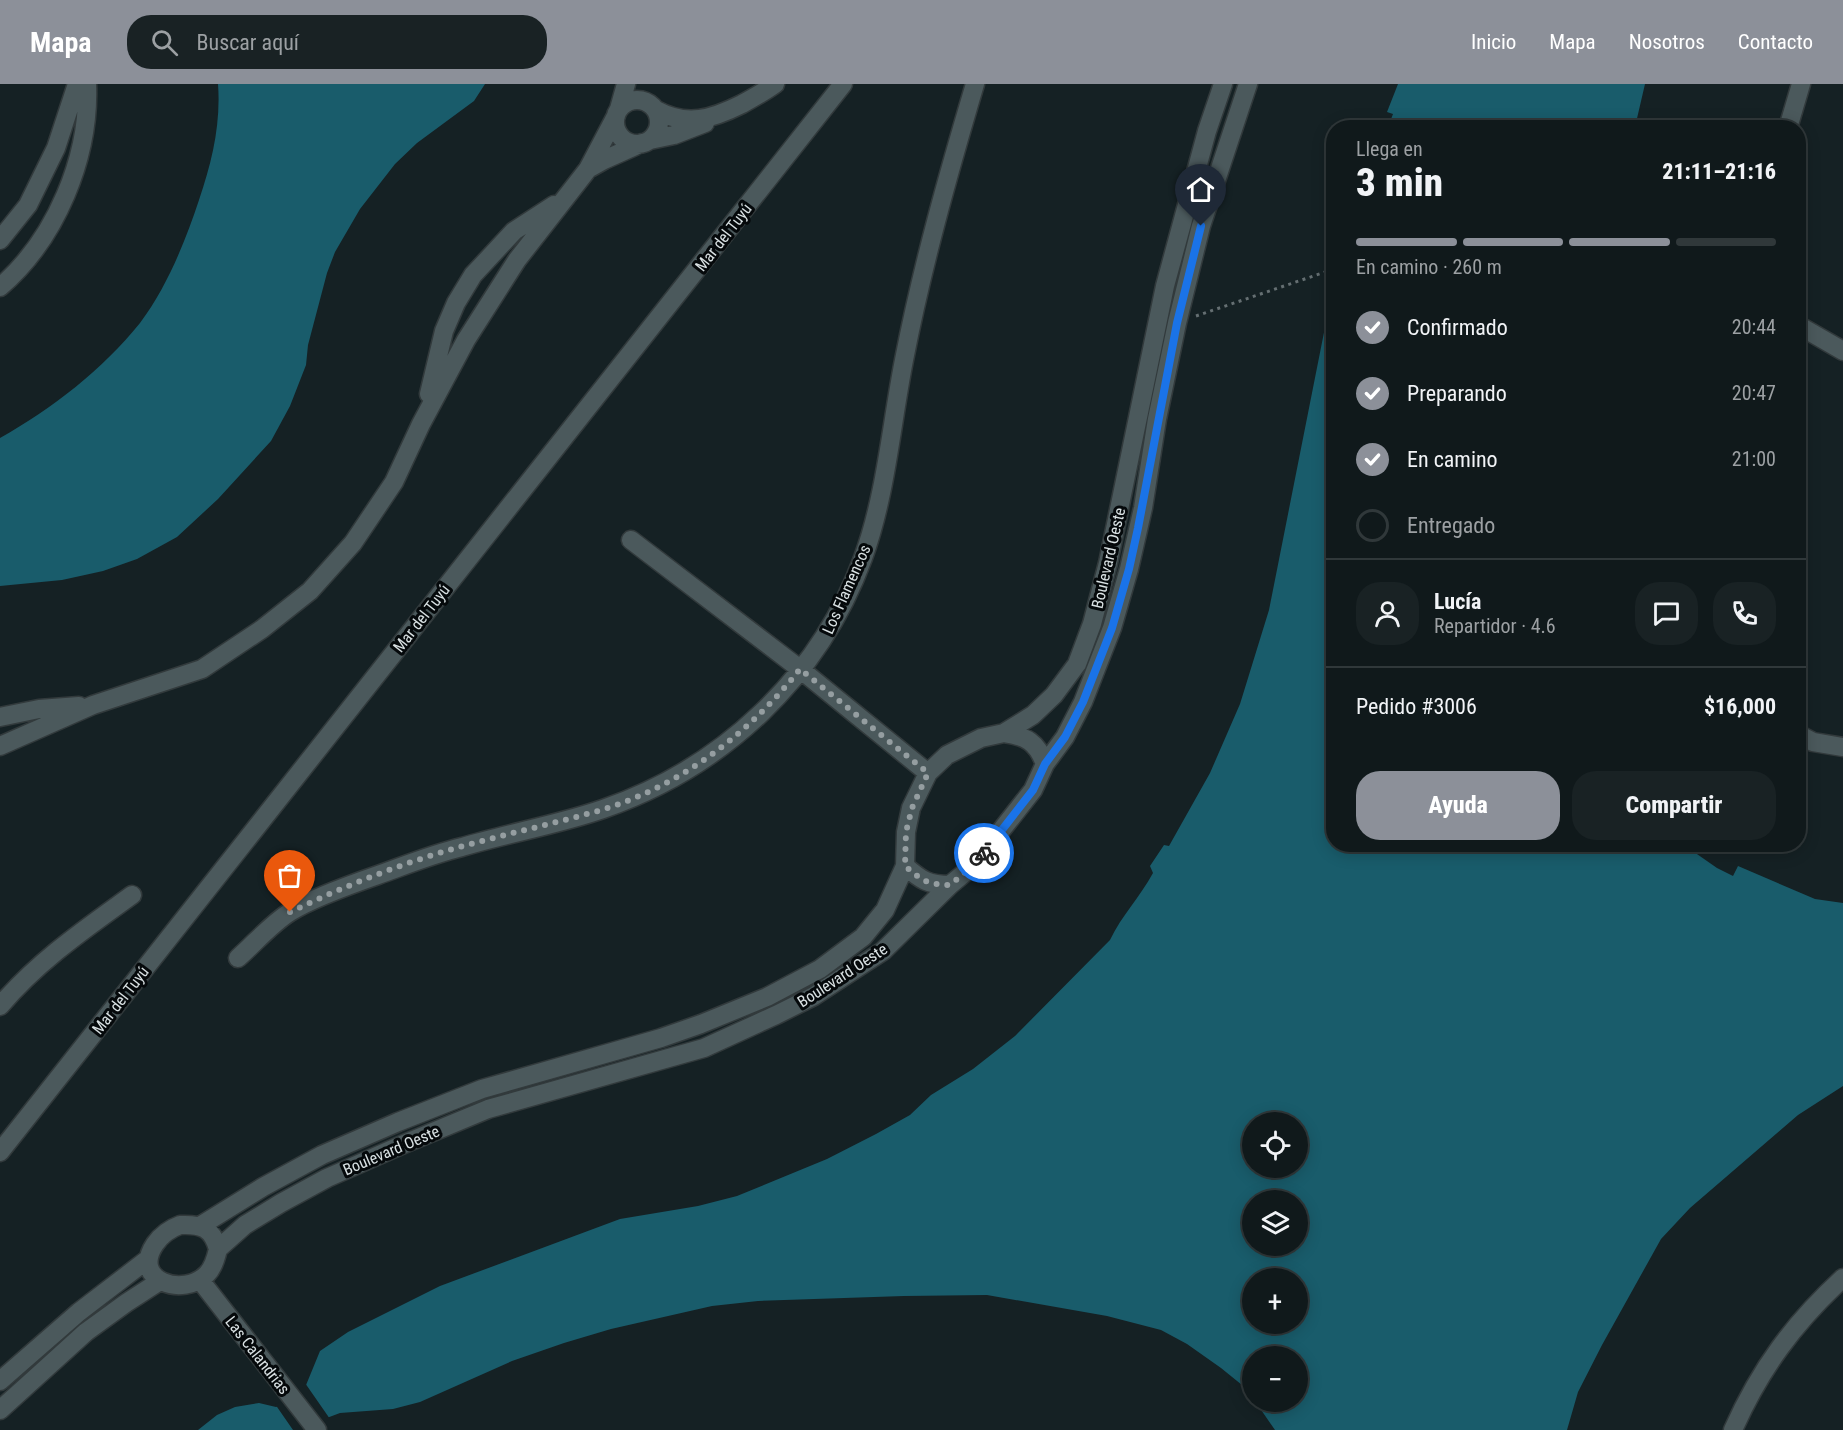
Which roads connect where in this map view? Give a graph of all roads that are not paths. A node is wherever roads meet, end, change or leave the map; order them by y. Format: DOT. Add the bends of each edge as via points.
graph roads {
  1 [pos="77,84"];
  2 [pos="87,84"];
  3 [pos="626,84"];
  4 [pos="637,84"];
  5 [pos="774,84"];
  6 [pos="843,84"];
  7 [pos="975,84"];
  8 [pos="1223,84"];
  9 [pos="1248,84"];
  10 [pos="1801,84"];
  11 [pos="653,107"];
  12 [pos="617,112"];
  13 [pos="718,116"];
  14 [pos="1790,120"];
  15 [pos="646,142"];
  16 [pos="56,148"];
  17 [pos="79,153"];
  18 [pos="588,169"];
  19 [pos="568,195"];
  20 [pos="0,240"];
  21 [pos="498,246"];
  22 [pos="517,260"];
  23 [pos="1165,286"];
  24 [pos="0,287"];
  25 [pos="1185,291"];
  26 [pos="1806,330"];
  27 [pos="444,331"];
  28 [pos="466,340"];
  29 [pos="1843,351"];
  30 [pos="421,424"];
  31 [pos="631,540"];
  32 [pos="1108,563"];
  33 [pos="1129,569"];
  34 [pos="800,669"];
  35 [pos="93,705"];
  36 [pos="0,717"];
  37 [pos="1004,733"];
  38 [pos="1806,738"];
  39 [pos="0,746"];
  40 [pos="1843,747"];
  41 [pos="1045,764"];
  42 [pos="928,773"];
  43 [pos="905,866"];
  44 [pos="950,885"];
  45 [pos="132,895"];
  46 [pos="238,958"];
  47 [pos="767,997"];
  48 [pos="0,1006"];
  49 [pos="776,1015"];
  50 [pos="482,1089"];
  51 [pos="488,1109"];
  52 [pos="0,1152"];
  53 [pos="200,1226"];
  54 [pos="218,1249"];
  55 [pos="148,1259"];
  56 [pos="1843,1278"];
  57 [pos="200,1280"];
  58 [pos="160,1281"];
  59 [pos="0,1381"];
  60 [pos="0,1410"];
  61 [pos="316,1429"];
  62 [pos="1733,1430"];
  1 -- 16 [label="street"];
  2 -- 17 [label="street" via="88,110"];
  3 -- 12 [label="street"];
  4 -- 11 [label="street"];
  5 -- 13 [label="street"];
  6 -- 52 [label="street, Mar del Tuyú"];
  7 -- 34 [label="street, Los Flamencos" via="923,272 878,505 863,557 824,639"];
  8 -- 23 [label="street, Boulevard Oeste"];
  9 -- 25 [label="street, Boulevard Oeste" via="1201,226"];
  10 -- 14 [label="street"];
  11 -- 12 [label="street" via="645,101 631,100"];
  11 -- 13 [label="street" via="681,119"];
  11 -- 15 [label="street" via="659,123 655,136"];
  12 -- 15 [label="street" via="617,131 621,137 627,142"];
  12 -- 18 [label="street"];
  13 -- 15 [label="street"];
  15 -- 18 [label="street"];
  16 -- 17 [label="street"];
  16 -- 20 [label="street" via="28,205"];
  17 -- 24 [label="street" via="72,182 54,221 16,273"];
  18 -- 19 [label="street"];
  19 -- 21 [label="street"];
  19 -- 22 [label="street"];
  21 -- 22 [label="street"];
  21 -- 27 [label="street" via="472,275"];
  22 -- 28 [label="street"];
  23 -- 25 [label="street"];
  23 -- 32 [label="street, Boulevard Oeste"];
  25 -- 33 [label="street, Boulevard Oeste"];
  26 -- 29 [label="street"];
  27 -- 28 [label="street"];
  27 -- 30 [label="street"];
  28 -- 30 [label="street"];
  30 -- 35 [label="street" via="394,482 353,543 310,591 201,669"];
  31 -- 34 [label="street"];
  32 -- 33 [label="street"];
  32 -- 37 [label="street, Boulevard Oeste" via="1077,664 1033,715"];
  33 -- 41 [label="street, Boulevard Oeste" via="1112,628 1083,702"];
  34 -- 42 [label="street"];
  34 -- 46 [label="street, Los Flamencos" via="741,733 670,781 599,811 458,848 356,882 290,912"];
  35 -- 36 [label="street" via="39,708"];
  35 -- 39 [label="street"];
  37 -- 41 [label="street" via="1022,736 1040,750"];
  37 -- 42 [label="street, Boulevard Oeste" via="981,738 948,755"];
  38 -- 40 [label="street"];
  41 -- 44 [label="street, Boulevard Oeste" via="1033,790 1005,828 974,865"];
  42 -- 43 [label="street, Boulevard Oeste" via="906,832"];
  43 -- 44 [label="street" via="933,885"];
  43 -- 47 [label="street, Boulevard Oeste" via="885,910 863,938 820,969"];
  44 -- 49 [label="street, Boulevard Oeste" via="883,951 814,996"];
  45 -- 48 [label="street" via="56,950"];
  47 -- 49 [label="street"];
  47 -- 50 [label="street, Boulevard Oeste" via="661,1038"];
  49 -- 51 [label="street, Boulevard Oeste" via="704,1048"];
  50 -- 51 [label="street"];
  50 -- 53 [label="street, Boulevard Oeste" via="322,1155"];
  51 -- 54 [label="street, Boulevard Oeste" via="327,1178 245,1225"];
  53 -- 54 [label="street" via="210,1231"];
  53 -- 55 [label="street" via="169,1229"];
  54 -- 57 [label="street" via="209,1272"];
  55 -- 58 [label="street" via="152,1275"];
  55 -- 59 [label="street"];
  56 -- 62 [label="street" via="1798,1322 1775,1353"];
  57 -- 58 [label="street" via="173,1286"];
  57 -- 61 [label="street, Las Calandrias"];
  58 -- 60 [label="street" via="86,1332"];
}
